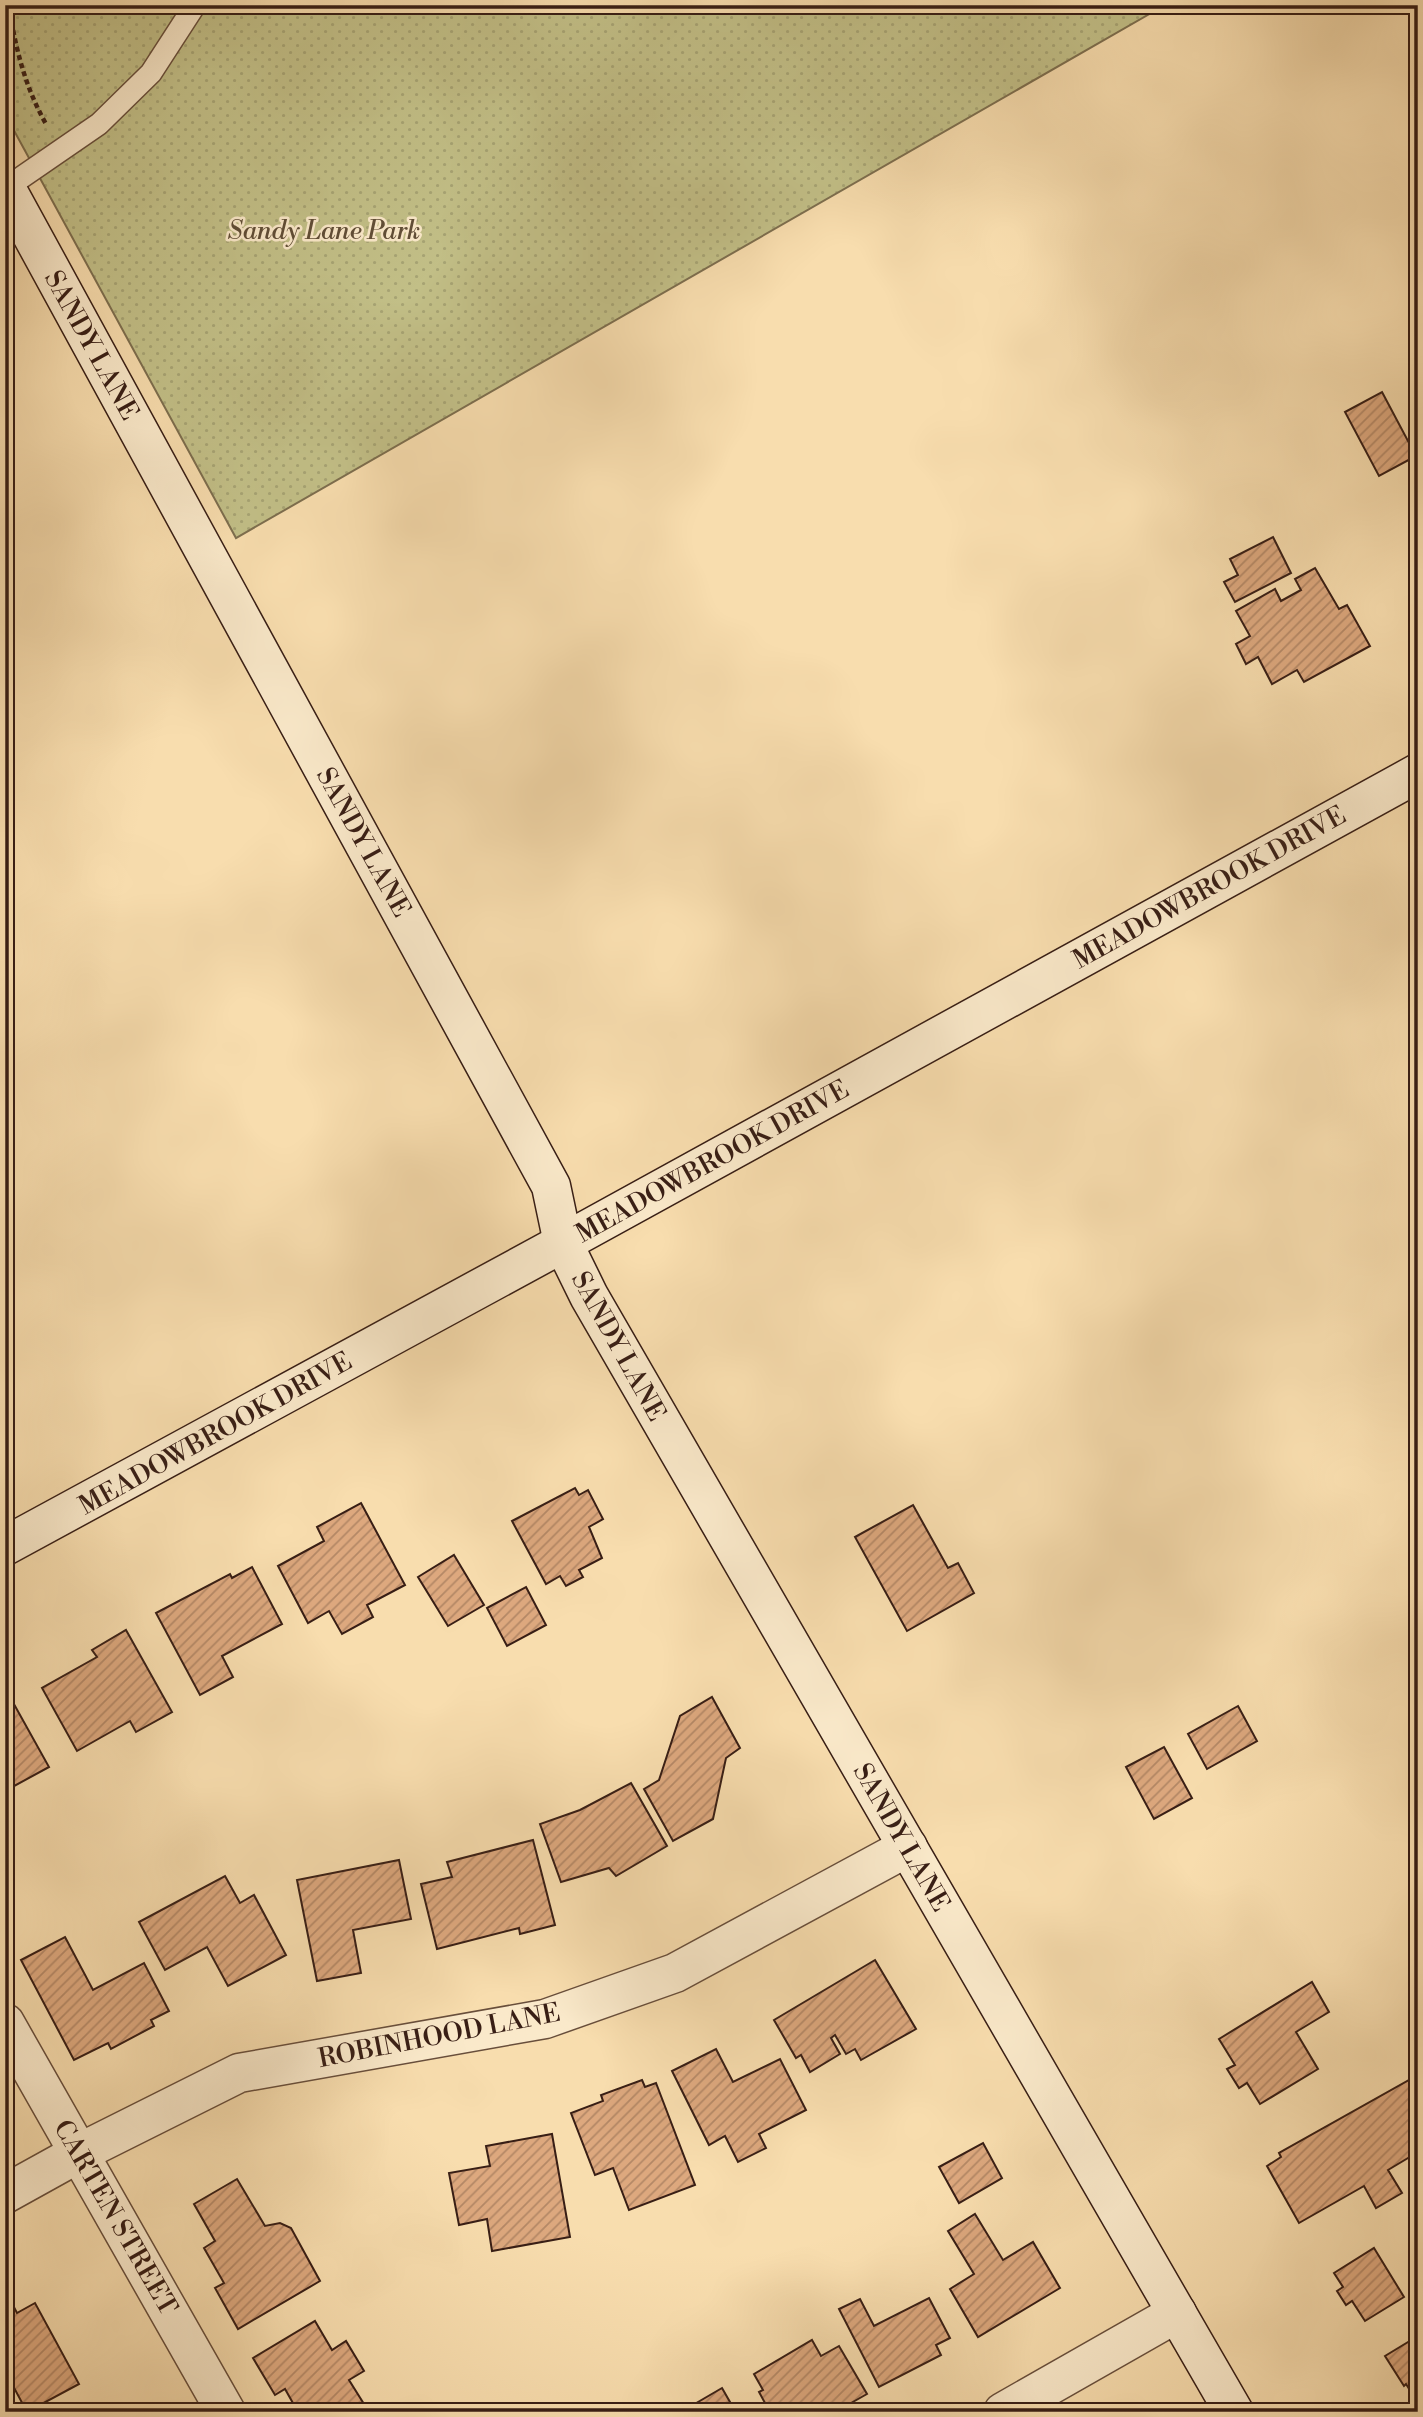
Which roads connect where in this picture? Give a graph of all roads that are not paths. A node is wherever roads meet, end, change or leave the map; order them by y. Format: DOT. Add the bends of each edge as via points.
graph roads {
  1 [pos="195,5"];
  2 [pos="6,187"];
  3 [pos="1418,773"];
  4 [pos="563,1243"];
  5 [pos="5,1546"];
  6 [pos="908,1847"];
  7 [pos="5,2023"];
  8 [pos="79,2153"];
  9 [pos="5,2194"];
  10 [pos="1178,2313"];
  11 [pos="226,2412"];
  12 [pos="1003,2412"];
  13 [pos="1234,2412"];
  1 -- 2 [label="lane" via="151,73 99,124"];
  2 -- 4 [label="street, SANDY LANE" via="551,1186"];
  3 -- 4 [label="street, MEADOWBROOK DRIVE"];
  4 -- 5 [label="street, MEADOWBROOK DRIVE"];
  4 -- 6 [label="street, SANDY LANE" via="589,1296"];
  6 -- 8 [label="street, ROBINHOOD LANE" via="675,1973 545,2018 239,2073"];
  6 -- 10 [label="street, SANDY LANE"];
  7 -- 8 [label="street, CARTEN STREET"];
  8 -- 9 [label="street, ROBINHOOD LANE"];
  8 -- 11 [label="street, CARTEN STREET"];
  10 -- 12 [label="street"];
  10 -- 13 [label="street, SANDY LANE"];
}
